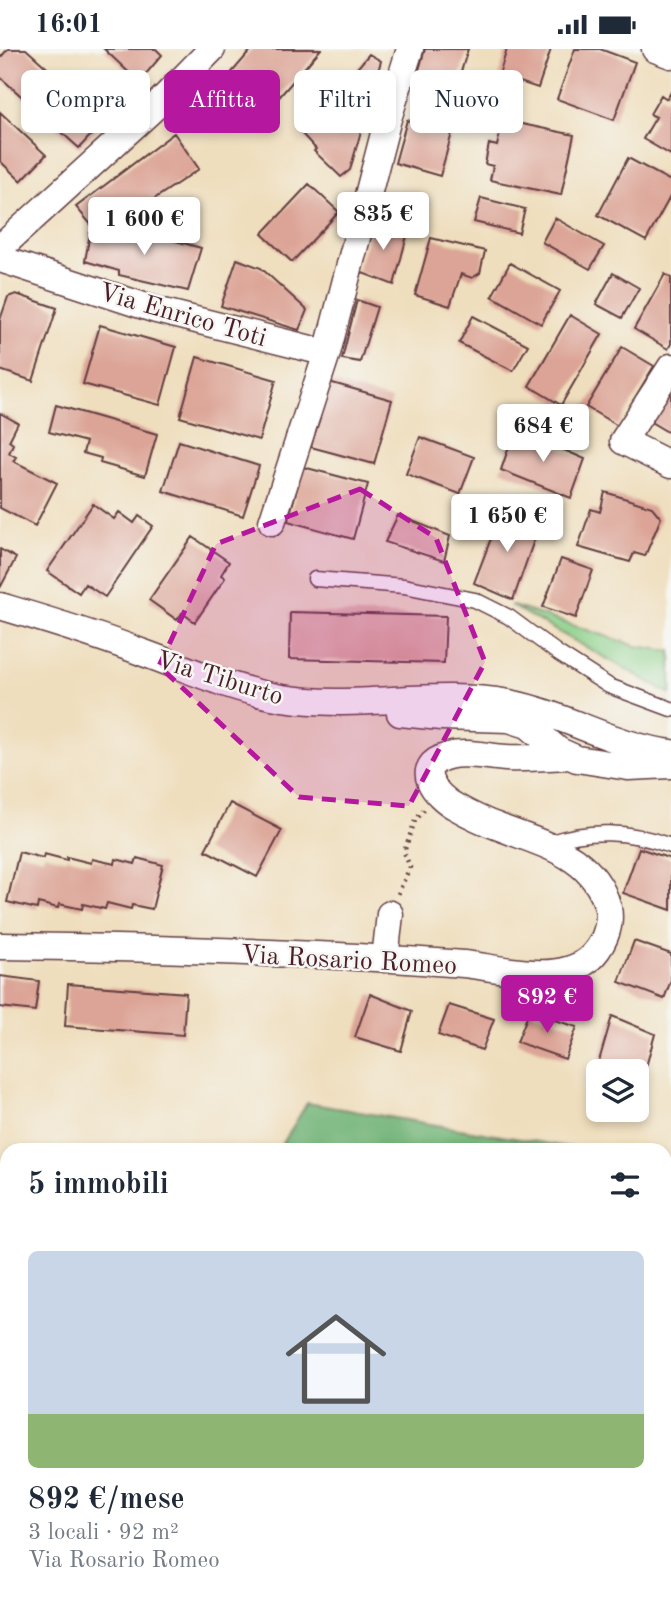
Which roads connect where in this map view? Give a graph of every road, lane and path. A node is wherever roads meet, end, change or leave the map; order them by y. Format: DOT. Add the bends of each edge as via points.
graph roads {
  1 [pos="212,49"];
  2 [pos="410,49"];
  3 [pos="655,49"];
  4 [pos="671,55"];
  5 [pos="0,249"];
  6 [pos="0,259"];
  7 [pos="327,353"];
  8 [pos="671,367"];
  9 [pos="671,465"];
  10 [pos="272,523"];
  11 [pos="315,579"];
  12 [pos="0,606"];
  13 [pos="354,703"];
  14 [pos="671,709"];
  15 [pos="571,721"];
  16 [pos="616,740"];
  17 [pos="561,751"];
  18 [pos="671,753"];
  19 [pos="602,764"];
  20 [pos="659,766"];
  21 [pos="671,779"];
  22 [pos="438,794"];
  23 [pos="545,844"];
  24 [pos="671,846"];
  25 [pos="390,914"];
  26 [pos="0,946"];
  27 [pos="385,959"];
  1 -- 5 [label="street"];
  2 -- 7 [label="street"];
  3 -- 4 [label="street"];
  6 -- 7 [label="street, Via Enrico Toti" via="156,310"];
  7 -- 10 [label="street"];
  8 -- 9 [label="street" via="623,441"];
  11 -- 14 [label="lane" via="404,586 475,600 509,617 608,686"];
  12 -- 13 [label="street, Via Tiburto" via="257,693"];
  13 -- 15 [label="street, Via Tiburto" via="477,699 512,703"];
  13 -- 17 [label="street" via="406,715 509,719 527,725"];
  15 -- 16 [label="street, Via Tiburto"];
  15 -- 17 [label="street"];
  16 -- 18 [label="street, Via Tiburto"];
  16 -- 19 [label="street"];
  17 -- 19 [label="street"];
  17 -- 22 [label="street" via="522,759 447,756 429,772"];
  19 -- 20 [label="street"];
  20 -- 21 [label="lane"];
  22 -- 23 [label="street, Via Rosario Romeo" via="476,817"];
  22 -- 25 [label="path" via="415,821 404,852 410,867"];
  23 -- 24 [label="lane" via="597,832"];
  23 -- 27 [label="street, Via Rosario Romeo" via="578,861 607,904 606,933 597,951 582,964 540,972"];
  25 -- 27 [label="street"];
  26 -- 27 [label="street, Via Rosario Romeo"];
}
